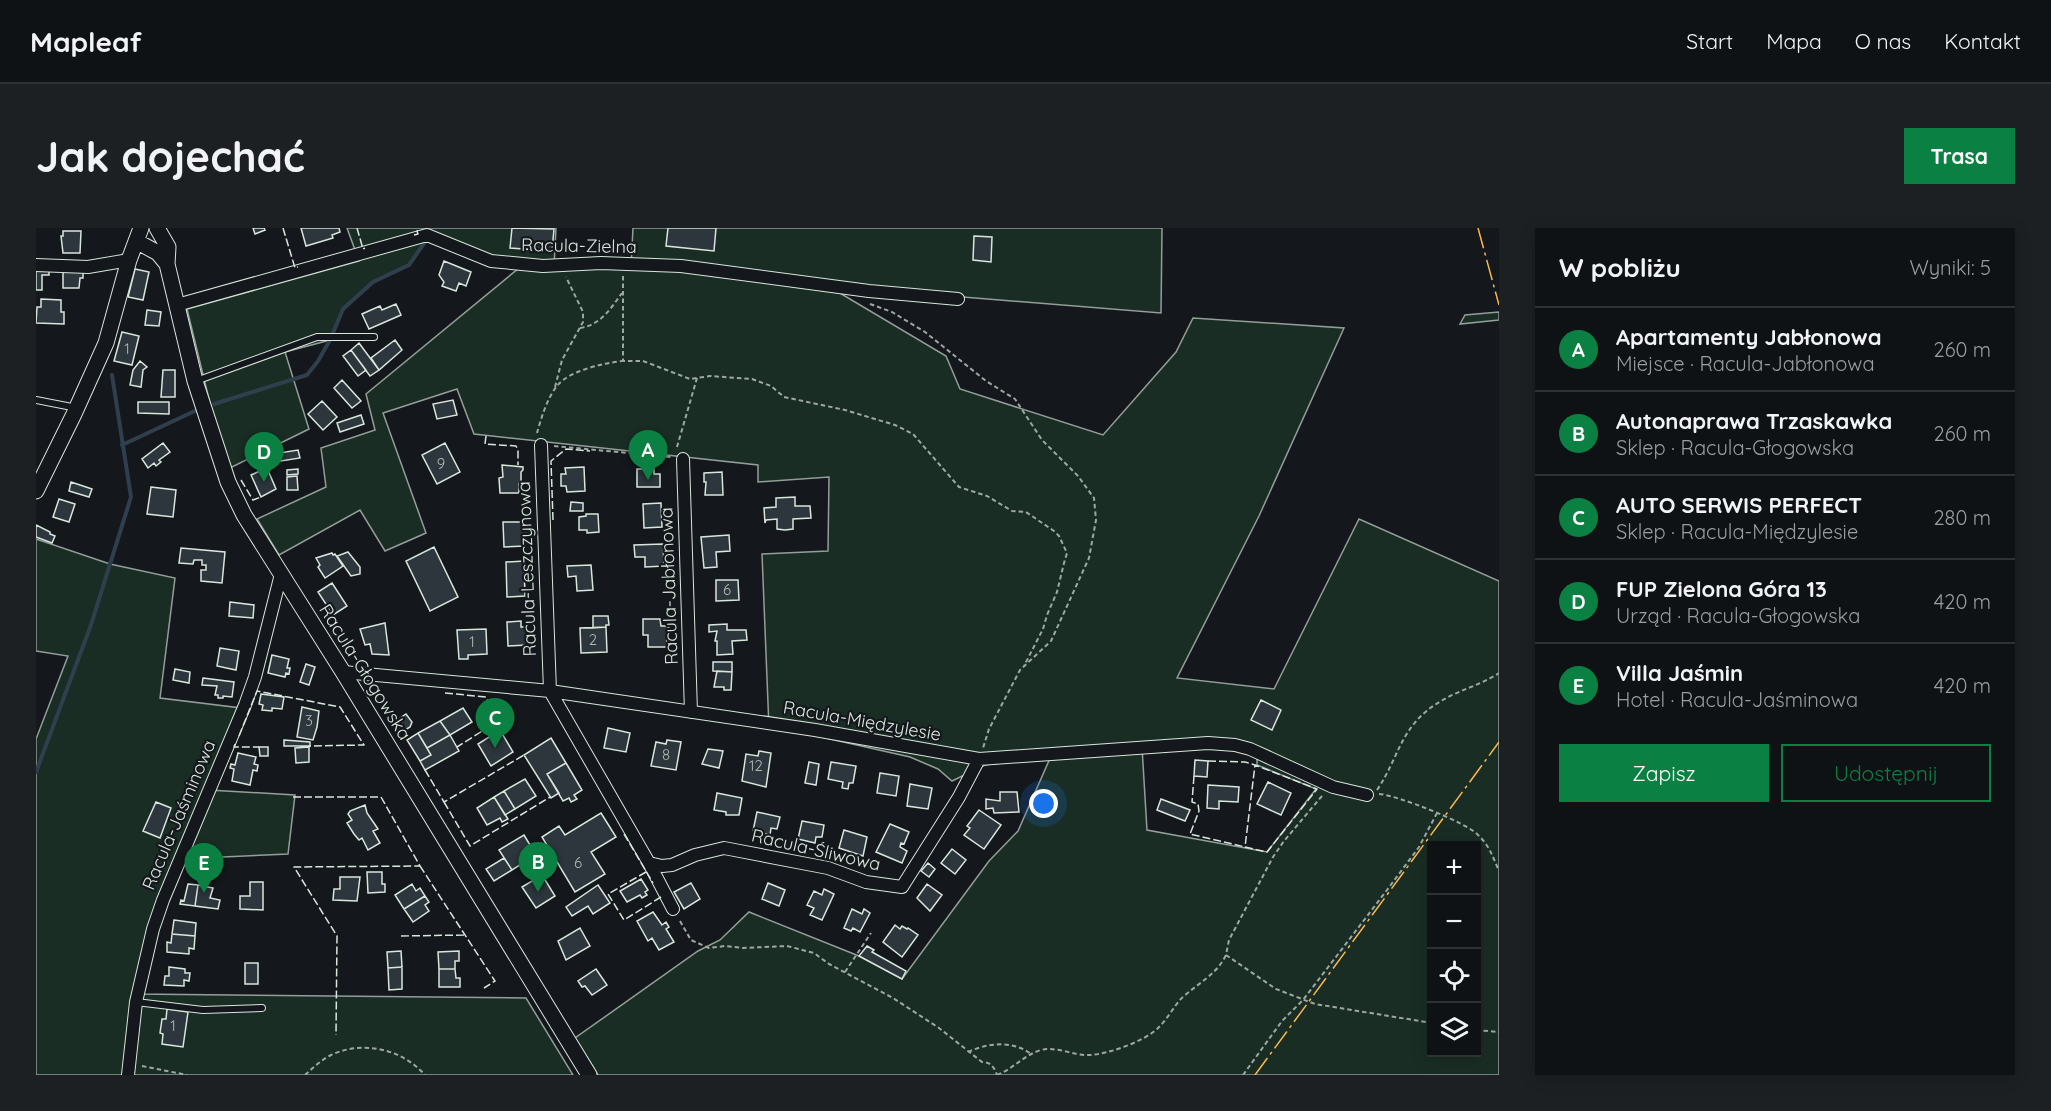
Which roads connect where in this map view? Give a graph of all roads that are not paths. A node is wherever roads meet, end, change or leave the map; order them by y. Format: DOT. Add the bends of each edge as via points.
graph roads {
  1 [pos="157,228"];
  2 [pos="138,235"];
  3 [pos="129,260"];
  4 [pos="167,264"];
  5 [pos="36,265"];
  6 [pos="958,299"];
  7 [pos="177,305"];
  8 [pos="374,337"];
  9 [pos="195,381"];
  10 [pos="36,400"];
  11 [pos="77,408"];
  12 [pos="541,445"];
  13 [pos="679,458"];
  14 [pos="36,491"];
  15 [pos="280,574"];
  16 [pos="343,672"];
  17 [pos="550,691"];
  18 [pos="691,712"];
  19 [pos="979,759"];
  20 [pos="1367,795"];
  21 [pos="649,863"];
  22 [pos="673,909"];
  23 [pos="136,1002"];
  24 [pos="262,1008"];
  25 [pos="128,1070"];
  26 [pos="589,1075"];
  1 -- 4 [label="street, Racula-Głogowska" via="168,247"];
  2 -- 3 [label="street"];
  2 -- 4 [label="street"];
  3 -- 5 [label="street" via="88,267"];
  3 -- 11 [label="street" via="106,343"];
  4 -- 7 [label="street, Racula-Głogowska"];
  6 -- 7 [label="street, Racula-Zielna" via="681,266 543,266 491,261 431,237"];
  7 -- 9 [label="street, Racula-Głogowska"];
  8 -- 9 [label="lane" via="317,337"];
  9 -- 15 [label="street, Racula-Głogowska" via="228,482 243,515"];
  10 -- 11 [label="lane"];
  11 -- 14 [label="street"];
  12 -- 17 [label="street, Racula-Leszczynowa"];
  13 -- 18 [label="street, Racula-Jabłonowa"];
  15 -- 16 [label="street, Racula-Głogowska"];
  15 -- 23 [label="street, Racula-Jaśminowa" via="255,677 163,900"];
  16 -- 17 [label="street, Racula-Międzylesie"];
  16 -- 26 [label="street, Racula-Głogowska"];
  17 -- 18 [label="street, Racula-Międzylesie"];
  17 -- 21 [label="street"];
  18 -- 19 [label="street, Racula-Międzylesie"];
  19 -- 20 [label="street, Racula-Międzylesie" via="1208,743 1235,745 1333,787"];
  19 -- 21 [label="street, Racula-Śliwowa" via="902,887 724,848 672,865"];
  21 -- 22 [label="street"];
  23 -- 24 [label="lane" via="203,1010"];
  23 -- 25 [label="street, Racula-Jaśminowa"];
}
